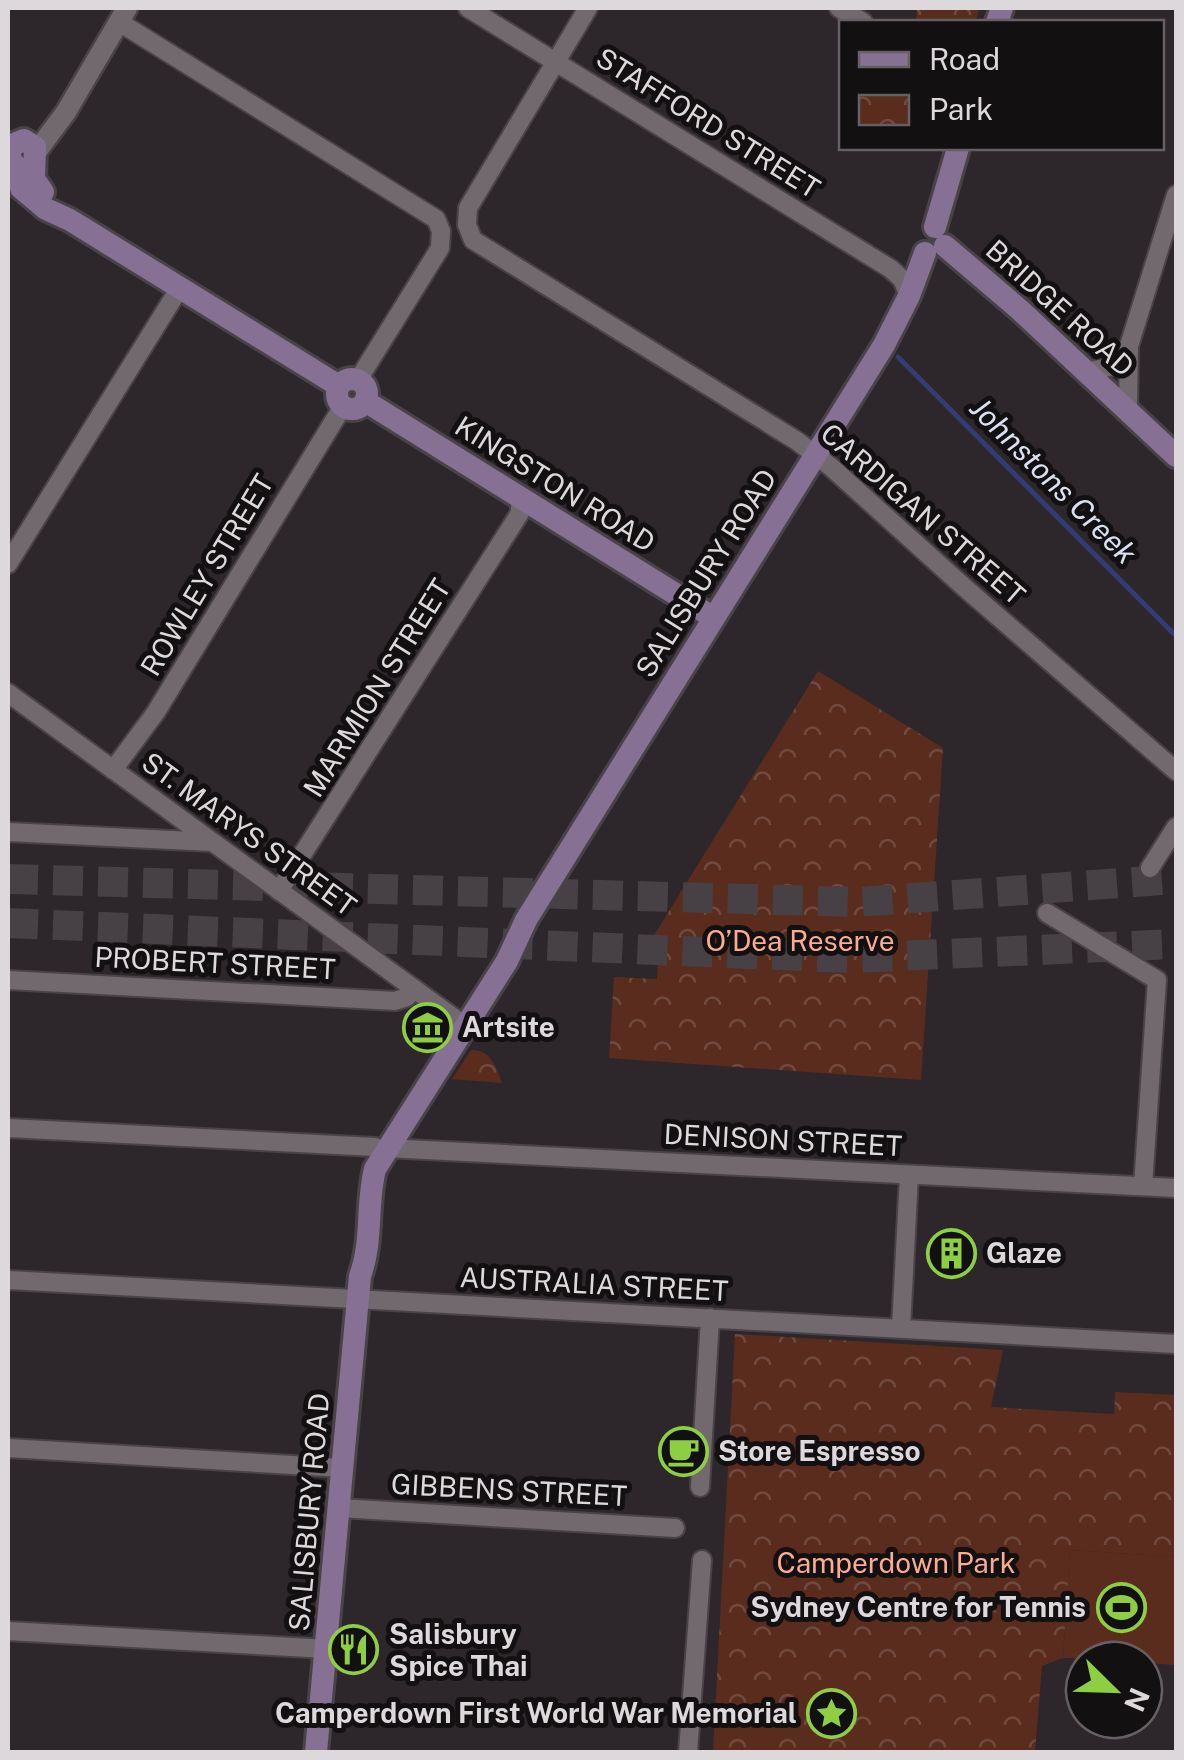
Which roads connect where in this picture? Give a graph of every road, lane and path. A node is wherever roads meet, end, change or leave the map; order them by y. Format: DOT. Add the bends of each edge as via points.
graph roads {
  1 [pos="468,8"];
  2 [pos="588,8"];
  3 [pos="123,15"];
  4 [pos="556,61"];
  5 [pos="958,150"];
  6 [pos="19,165"];
  7 [pos="1176,195"];
  8 [pos="935,242"];
  9 [pos="178,288"];
  10 [pos="909,296"];
  11 [pos="1130,346"];
  12 [pos="1086,372"];
  13 [pos="351,393"];
  14 [pos="1128,410"];
  15 [pos="816,454"];
  16 [pos="1176,456"];
  17 [pos="525,507"];
  18 [pos="8,564"];
  19 [pos="714,618"];
  20 [pos="8,693"];
  21 [pos="113,770"];
  22 [pos="1176,770"];
  23 [pos="1176,827"];
  24 [pos="8,832"];
  25 [pos="213,842"];
  26 [pos="1150,868"];
  27 [pos="280,890"];
  28 [pos="1047,913"];
  29 [pos="526,920"];
  30 [pos="8,980"];
  31 [pos="415,989"];
  32 [pos="458,1020"];
  33 [pos="8,1128"];
  34 [pos="381,1148"];
  35 [pos="909,1175"];
  36 [pos="1143,1186"];
  37 [pos="1176,1188"];
  38 [pos="8,1280"];
  39 [pos="359,1288"];
  40 [pos="710,1318"];
  41 [pos="901,1328"];
  42 [pos="1176,1344"];
  43 [pos="8,1448"];
  44 [pos="343,1468"];
  45 [pos="700,1487"];
  46 [pos="340,1508"];
  47 [pos="674,1528"];
  48 [pos="702,1560"];
  49 [pos="8,1631"];
  50 [pos="327,1649"];
  51 [pos="317,1752"];
  52 [pos="688,1752"];
  1 -- 4 [label="street, STAFFORD STREET"];
  2 -- 4 [label="street"];
  3 -- 6 [label="street" via="66,112"];
  3 -- 13 [label="street, ROWLEY STREET" via="436,219 440,248"];
  4 -- 10 [label="street, STAFFORD STREET" via="891,269"];
  4 -- 15 [label="street, CARDIGAN STREET" via="468,208 473,240"];
  5 -- 8 [label="main road, SALISBURY ROAD"];
  6 -- 9 [label="main road, KINGSTON ROAD" via="46,209"];
  7 -- 11 [label="street"];
  8 -- 10 [label="main road, SALISBURY ROAD"];
  8 -- 12 [label="main road, BRIDGE ROAD"];
  9 -- 13 [label="main road, KINGSTON ROAD"];
  9 -- 18 [label="street"];
  10 -- 15 [label="main road, SALISBURY ROAD"];
  11 -- 12 [label="street" via="1109,367"];
  11 -- 14 [label="street"];
  12 -- 14 [label="main road, BRIDGE ROAD"];
  13 -- 17 [label="main road, KINGSTON ROAD"];
  13 -- 21 [label="street, ROWLEY STREET" via="156,712"];
  14 -- 16 [label="main road, BRIDGE ROAD"];
  15 -- 19 [label="main road, SALISBURY ROAD"];
  15 -- 22 [label="street, CARDIGAN STREET"];
  17 -- 19 [label="main road, KINGSTON ROAD"];
  17 -- 27 [label="street, MARMION STREET"];
  19 -- 29 [label="main road, SALISBURY ROAD"];
  20 -- 21 [label="street, ST. MARYS STREET"];
  21 -- 25 [label="street, ST. MARYS STREET"];
  23 -- 26 [label="street"];
  24 -- 25 [label="street"];
  25 -- 27 [label="street, ST. MARYS STREET"];
  27 -- 31 [label="street, ST. MARYS STREET"];
  28 -- 36 [label="street" via="1157,980"];
  29 -- 32 [label="main road, SALISBURY ROAD"];
  29 -- 34 [label="main road, SALISBURY ROAD" via="507,961"];
  30 -- 31 [label="street, PROBERT STREET" via="396,1000"];
  31 -- 32 [label="street, ST. MARYS STREET"];
  32 -- 34 [label="main road, SALISBURY ROAD"];
  33 -- 34 [label="street, DENISON STREET"];
  34 -- 35 [label="street, DENISON STREET"];
  34 -- 39 [label="main road, SALISBURY ROAD"];
  35 -- 36 [label="street, DENISON STREET"];
  35 -- 41 [label="street"];
  36 -- 37 [label="street, DENISON STREET"];
  38 -- 39 [label="street, AUSTRALIA STREET"];
  39 -- 40 [label="street, AUSTRALIA STREET"];
  39 -- 44 [label="main road, SALISBURY ROAD"];
  40 -- 41 [label="street, AUSTRALIA STREET"];
  40 -- 45 [label="street"];
  41 -- 42 [label="street, AUSTRALIA STREET"];
  43 -- 44 [label="street"];
  44 -- 46 [label="main road, SALISBURY ROAD"];
  46 -- 47 [label="street, GIBBENS STREET"];
  46 -- 50 [label="main road, SALISBURY ROAD"];
  48 -- 52 [label="street"];
  49 -- 50 [label="street"];
  50 -- 51 [label="main road, SALISBURY ROAD"];
}
